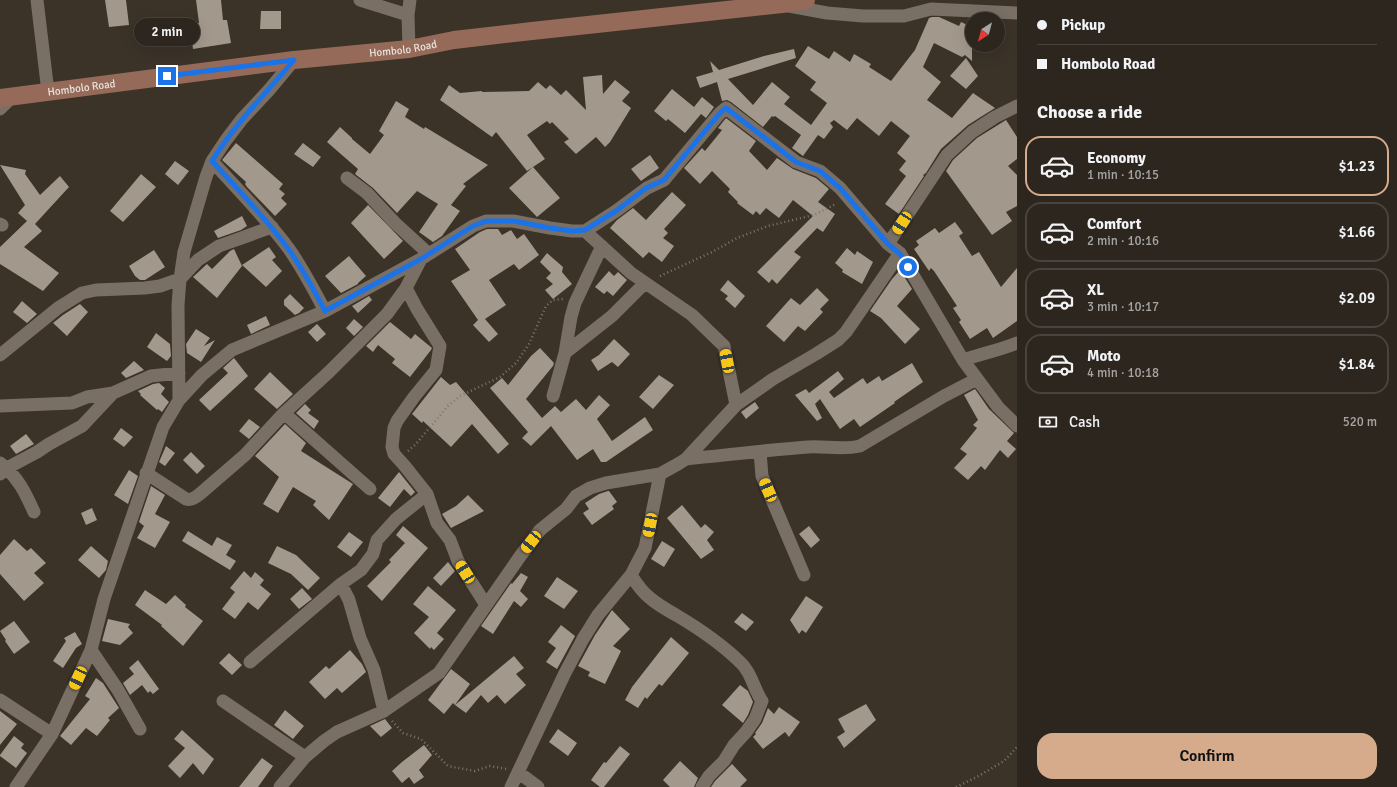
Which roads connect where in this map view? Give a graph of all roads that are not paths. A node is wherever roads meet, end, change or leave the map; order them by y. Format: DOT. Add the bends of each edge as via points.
graph roads {
  1 [pos="37,0"];
  2 [pos="360,0"];
  3 [pos="410,0"];
  4 [pos="795,2"];
  5 [pos="1017,13"];
  6 [pos="408,15"];
  7 [pos="409,49"];
  8 [pos="294,60"];
  9 [pos="48,92"];
  10 [pos="7,97"];
  11 [pos="1017,106"];
  12 [pos="0,110"];
  13 [pos="212,161"];
  14 [pos="347,178"];
  15 [pos="272,227"];
  16 [pos="585,230"];
  17 [pos="888,244"];
  18 [pos="602,246"];
  19 [pos="900,254"];
  20 [pos="425,256"];
  21 [pos="180,279"];
  22 [pos="646,283"];
  23 [pos="406,288"];
  24 [pos="325,311"];
  25 [pos="1017,343"];
  26 [pos="566,353"];
  27 [pos="0,355"];
  28 [pos="963,360"];
  29 [pos="179,373"];
  30 [pos="977,380"];
  31 [pos="113,393"];
  32 [pos="553,396"];
  33 [pos="179,400"];
  34 [pos="736,405"];
  35 [pos="0,406"];
  36 [pos="284,413"];
  37 [pos="1017,426"];
  38 [pos="760,452"];
  39 [pos="686,459"];
  40 [pos="2,469"];
  41 [pos="146,474"];
  42 [pos="660,474"];
  43 [pos="370,490"];
  44 [pos="427,494"];
  45 [pos="34,512"];
  46 [pos="630,575"];
  47 [pos="804,575"];
  48 [pos="341,584"];
  49 [pos="486,605"];
  50 [pos="91,650"];
  51 [pos="250,662"];
  52 [pos="0,700"];
  53 [pos="223,701"];
  54 [pos="384,711"];
  55 [pos="140,729"];
  56 [pos="52,734"];
  57 [pos="305,757"];
  58 [pos="518,772"];
  59 [pos="16,787"];
  60 [pos="280,787"];
  61 [pos="511,787"];
  62 [pos="538,787"];
  63 [pos="702,787"];
  1 -- 9 [label="street"];
  2 -- 6 [label="street"];
  3 -- 6 [label="street"];
  4 -- 5 [label="street" via="827,14 863,16 904,16 931,9"];
  4 -- 7 [label="street, Hombolo Road" via="454,40"];
  6 -- 7 [label="street"];
  7 -- 8 [label="street, Hombolo Road"];
  8 -- 9 [label="street, Hombolo Road"];
  8 -- 13 [label="street" via="242,119"];
  9 -- 10 [label="street, Hombolo Road"];
  10 -- 12 [label="street"];
  11 -- 17 [label="street" via="972,132 947,155"];
  13 -- 15 [label="street"];
  13 -- 21 [label="street" via="184,252"];
  14 -- 20 [label="street" via="366,193"];
  15 -- 21 [label="street" via="219,246 198,260"];
  15 -- 24 [label="street" via="306,275"];
  16 -- 17 [label="street" via="609,216 646,188 664,180 726,108 796,162 820,171 849,197"];
  16 -- 18 [label="street"];
  16 -- 20 [label="street" via="572,231 514,221 486,221 473,226"];
  17 -- 19 [label="street"];
  18 -- 22 [label="street" via="631,273"];
  18 -- 26 [label="street" via="577,297 571,317"];
  19 -- 28 [label="street"];
  19 -- 34 [label="street" via="838,340 773,379"];
  20 -- 23 [label="street"];
  20 -- 24 [label="street"];
  21 -- 27 [label="street" via="160,286 82,293 58,308"];
  21 -- 29 [label="street"];
  22 -- 26 [label="street" via="612,316"];
  22 -- 34 [label="street" via="692,315 724,346"];
  23 -- 36 [label="street" via="387,314"];
  23 -- 44 [label="street" via="440,346 436,370 402,413 394,428 392,448 394,454"];
  24 -- 33 [label="street" via="232,350 202,375"];
  25 -- 28 [label="street"];
  26 -- 32 [label="street"];
  28 -- 30 [label="street"];
  29 -- 31 [label="street" via="151,376"];
  29 -- 33 [label="street"];
  30 -- 37 [label="street"];
  30 -- 38 [label="street" via="944,396 860,446"];
  31 -- 35 [label="street" via="87,397 72,403"];
  31 -- 40 [label="street" via="82,426"];
  33 -- 41 [label="street" via="163,427"];
  34 -- 39 [label="street"];
  36 -- 41 [label="street" via="245,455 194,498 186,499"];
  36 -- 43 [label="street"];
  38 -- 39 [label="street"];
  38 -- 47 [label="street" via="762,476"];
  39 -- 42 [label="street"];
  40 -- 45 [label="street" via="21,484"];
  41 -- 50 [label="street" via="104,599"];
  42 -- 46 [label="street" via="645,548"];
  42 -- 49 [label="street" via="606,483 576,496 566,509 540,530"];
  44 -- 48 [label="street" via="396,519 377,540 373,554 361,570"];
  44 -- 49 [label="street" via="437,523 450,540 458,561"];
  46 -- 58 [label="street" via="598,615 583,639"];
  46 -- 63 [label="street" via="650,599 696,628 744,666 762,701 755,719 746,732"];
  48 -- 51 [label="street"];
  48 -- 54 [label="street" via="374,670"];
  49 -- 54 [label="street" via="439,673"];
  50 -- 55 [label="street"];
  50 -- 56 [label="street"];
  52 -- 56 [label="street"];
  53 -- 57 [label="street"];
  54 -- 57 [label="street" via="337,732"];
  56 -- 59 [label="street"];
  57 -- 60 [label="street"];
  58 -- 61 [label="street"];
  58 -- 62 [label="street"];
}
